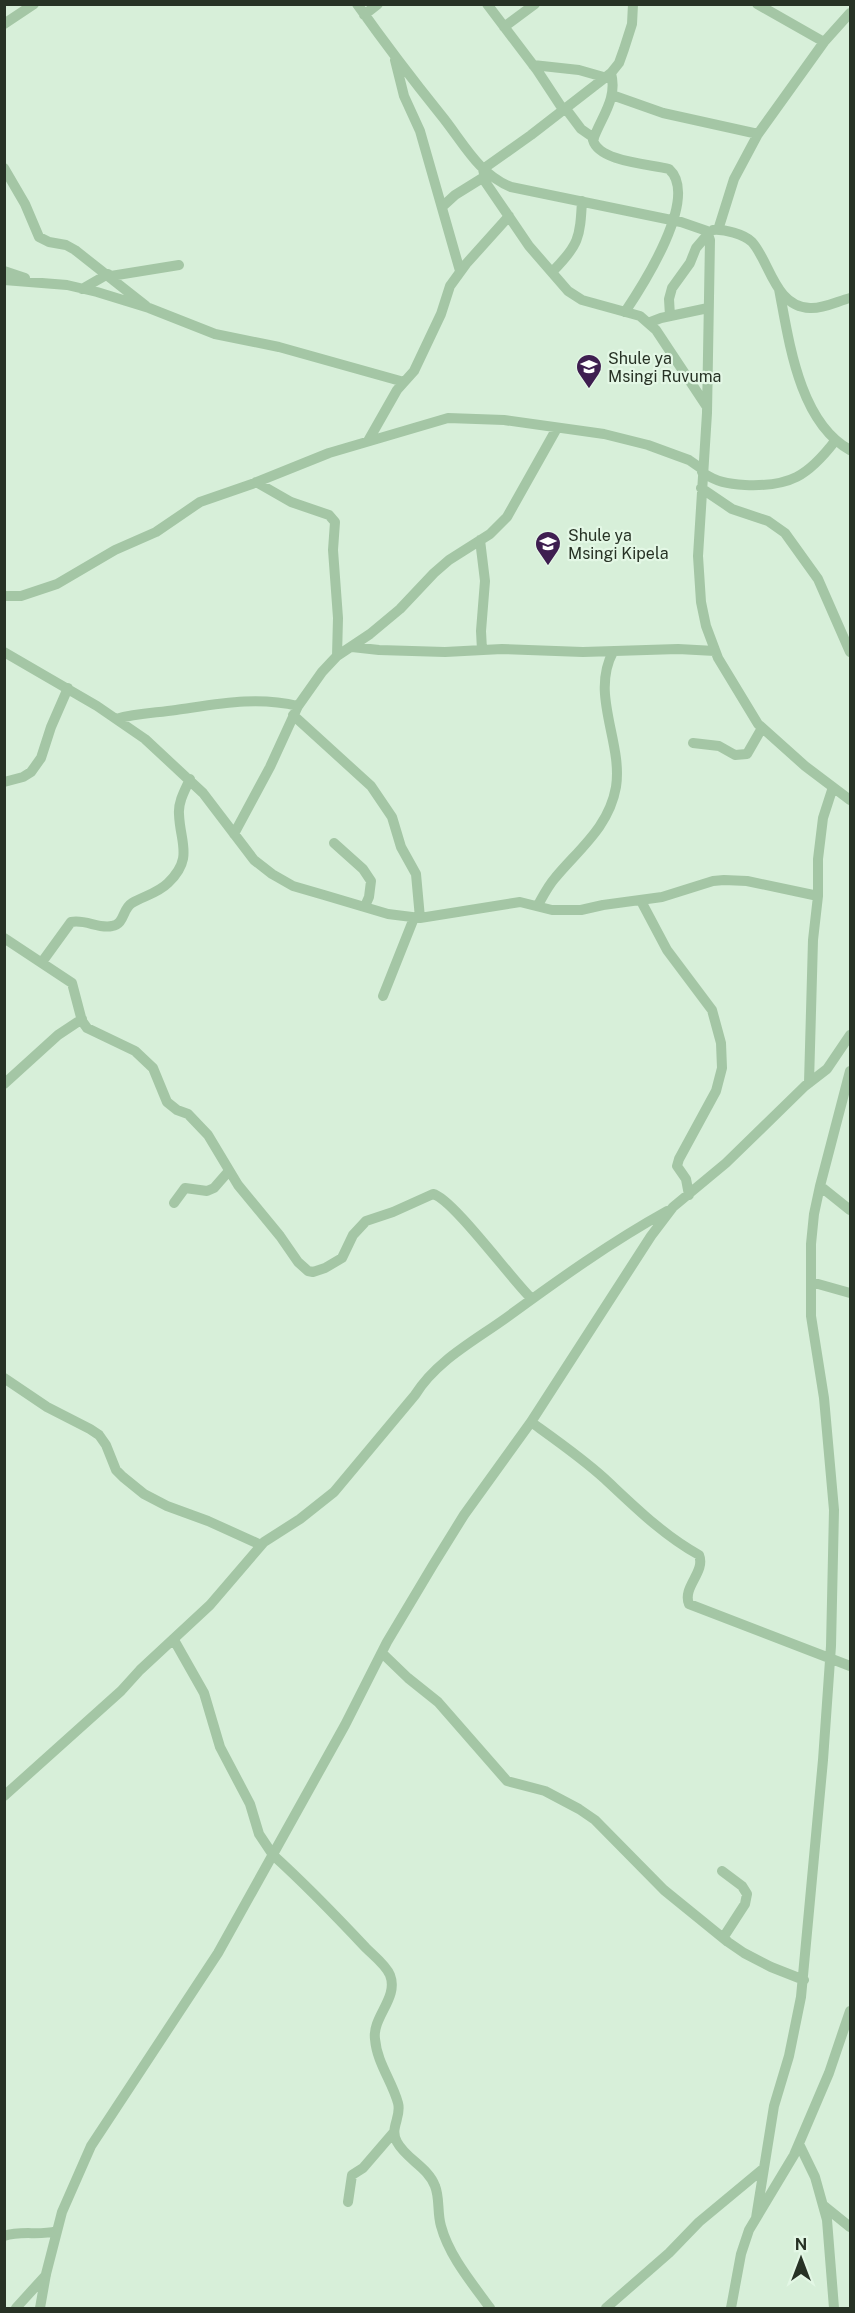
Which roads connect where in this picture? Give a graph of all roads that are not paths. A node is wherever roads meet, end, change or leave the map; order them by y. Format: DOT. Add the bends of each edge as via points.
graph roads {
  1 [pos="34,4"];
  2 [pos="357,4"];
  3 [pos="378,4"];
  4 [pos="487,4"];
  5 [pos="535,4"];
  6 [pos="633,4"];
  7 [pos="757,4"];
  8 [pos="850,13"];
  9 [pos="364,15"];
  10 [pos="4,24"];
  11 [pos="504,27"];
  12 [pos="824,42"];
  13 [pos="395,58"];
  14 [pos="533,65"];
  15 [pos="609,76"];
  16 [pos="612,94"];
  17 [pos="565,110"];
  18 [pos="758,134"];
  19 [pos="594,138"];
  20 [pos="4,168"];
  21 [pos="484,173"];
  22 [pos="582,201"];
  23 [pos="443,206"];
  24 [pos="509,216"];
  25 [pos="674,221"];
  26 [pos="711,231"];
  27 [pos="179,265"];
  28 [pos="4,271"];
  29 [pos="460,271"];
  30 [pos="552,272"];
  31 [pos="110,275"];
  32 [pos="4,280"];
  33 [pos="36,282"];
  34 [pos="779,288"];
  35 [pos="82,289"];
  36 [pos="850,298"];
  37 [pos="149,308"];
  38 [pos="708,308"];
  39 [pos="626,312"];
  40 [pos="670,316"];
  41 [pos="648,323"];
  42 [pos="404,382"];
  43 [pos="707,407"];
  44 [pos="557,428"];
  45 [pos="368,441"];
  46 [pos="835,441"];
  47 [pos="850,450"];
  48 [pos="702,471"];
  49 [pos="256,482"];
  50 [pos="701,489"];
  51 [pos="480,540"];
  52 [pos="4,596"];
  53 [pos="352,647"];
  54 [pos="482,650"];
  55 [pos="715,651"];
  56 [pos="4,652"];
  57 [pos="613,652"];
  58 [pos="850,652"];
  59 [pos="337,656"];
  60 [pos="68,688"];
  61 [pos="295,710"];
  62 [pos="116,719"];
  63 [pos="762,728"];
  64 [pos="693,743"];
  65 [pos="190,779"];
  66 [pos="4,782"];
  67 [pos="833,787"];
  68 [pos="850,800"];
  69 [pos="234,834"];
  70 [pos="334,843"];
  71 [pos="818,896"];
  72 [pos="641,901"];
  73 [pos="538,905"];
  74 [pos="365,906"];
  75 [pos="417,918"];
  76 [pos="4,938"];
  77 [pos="42,962"];
  78 [pos="383,996"];
  79 [pos="82,1018"];
  80 [pos="850,1035"];
  81 [pos="850,1071"];
  82 [pos="809,1083"];
  83 [pos="4,1084"];
  84 [pos="228,1172"];
  85 [pos="820,1186"];
  86 [pos="689,1195"];
  87 [pos="174,1203"];
  88 [pos="673,1208"];
  89 [pos="850,1210"];
  90 [pos="811,1282"];
  91 [pos="850,1292"];
  92 [pos="531,1298"];
  93 [pos="4,1378"];
  94 [pos="531,1422"];
  95 [pos="261,1545"];
  96 [pos="174,1640"];
  97 [pos="382,1653"];
  98 [pos="830,1658"];
  99 [pos="850,1666"];
  100 [pos="4,1796"];
  101 [pos="273,1855"];
  102 [pos="722,1871"];
  103 [pos="723,1938"];
  104 [pos="804,1980"];
  105 [pos="850,2011"];
  106 [pos="394,2132"];
  107 [pos="799,2144"];
  108 [pos="764,2168"];
  109 [pos="348,2202"];
  110 [pos="824,2206"];
  111 [pos="756,2218"];
  112 [pos="850,2227"];
  113 [pos="57,2231"];
  114 [pos="4,2236"];
  115 [pos="46,2274"];
  116 [pos="16,2308"];
  117 [pos="40,2308"];
  118 [pos="490,2308"];
  119 [pos="606,2308"];
  120 [pos="731,2308"];
  121 [pos="834,2308"];
  1 -- 10 [label="street"];
  2 -- 9 [label="street"];
  3 -- 9 [label="street"];
  4 -- 11 [label="street"];
  5 -- 11 [label="street"];
  6 -- 15 [label="street" via="624,49"];
  7 -- 12 [label="street"];
  8 -- 12 [label="street"];
  9 -- 13 [label="street"];
  11 -- 14 [label="street"];
  12 -- 18 [label="street"];
  13 -- 21 [label="street"];
  13 -- 23 [label="street"];
  14 -- 15 [label="street"];
  14 -- 17 [label="street"];
  15 -- 16 [label="street" via="613,81"];
  15 -- 17 [label="street"];
  16 -- 18 [label="street" via="663,113"];
  16 -- 19 [label="street"];
  17 -- 19 [label="street"];
  17 -- 21 [label="street"];
  18 -- 26 [label="street"];
  19 -- 25 [label="street" via="597,149 616,158 669,169 675,174 678,182"];
  20 -- 31 [label="street" via="26,204 39,237 66,245"];
  21 -- 22 [label="street" via="511,187"];
  21 -- 23 [label="street"];
  21 -- 24 [label="street"];
  22 -- 25 [label="street"];
  22 -- 30 [label="street" via="577,242"];
  23 -- 29 [label="street"];
  24 -- 29 [label="street"];
  24 -- 30 [label="street"];
  25 -- 26 [label="street"];
  25 -- 39 [label="street"];
  26 -- 34 [label="street" via="750,240"];
  26 -- 38 [label="street"];
  26 -- 40 [label="street" via="672,288"];
  27 -- 31 [label="street"];
  28 -- 33 [label="street"];
  29 -- 42 [label="street" via="414,371"];
  30 -- 39 [label="street" via="582,300"];
  31 -- 35 [label="street"];
  31 -- 37 [label="street"];
  32 -- 33 [label="street"];
  33 -- 35 [label="street"];
  34 -- 36 [label="street" via="788,298 812,309"];
  34 -- 46 [label="street" via="793,362 821,426"];
  35 -- 37 [label="street"];
  37 -- 42 [label="street" via="215,334 279,347"];
  38 -- 40 [label="street"];
  38 -- 43 [label="street"];
  39 -- 41 [label="street"];
  40 -- 41 [label="street"];
  41 -- 43 [label="street" via="673,352"];
  42 -- 45 [label="street"];
  43 -- 48 [label="street"];
  44 -- 45 [label="street" via="504,420 448,418"];
  44 -- 48 [label="street" via="648,445 689,460"];
  44 -- 51 [label="street" via="507,517"];
  45 -- 49 [label="street"];
  46 -- 47 [label="street"];
  46 -- 48 [label="street" via="813,466 786,483 728,484"];
  48 -- 50 [label="street"];
  49 -- 52 [label="street" via="200,502 156,532 115,550 57,584 21,596"];
  49 -- 59 [label="street" via="291,502 329,515 335,522"];
  50 -- 55 [label="street" via="698,578 706,626"];
  50 -- 58 [label="street" via="784,533 818,579"];
  51 -- 53 [label="street" via="449,560 400,609"];
  51 -- 54 [label="street" via="485,581"];
  53 -- 54 [label="street"];
  53 -- 59 [label="street"];
  54 -- 57 [label="street"];
  55 -- 57 [label="street"];
  55 -- 63 [label="street"];
  56 -- 60 [label="street"];
  57 -- 73 [label="street" via="606,664 603,694 610,719 616,787 594,836 554,879"];
  59 -- 61 [label="street"];
  60 -- 62 [label="street"];
  60 -- 66 [label="street" via="41,758 31,772"];
  61 -- 62 [label="street" via="285,703 240,700"];
  61 -- 69 [label="street"];
  61 -- 75 [label="street" via="371,786 392,817 401,847 416,874"];
  62 -- 65 [label="street"];
  63 -- 64 [label="street" via="747,754 735,755 719,746"];
  63 -- 67 [label="street"];
  65 -- 69 [label="street"];
  65 -- 77 [label="street" via="179,813 184,841 182,863 168,883 130,904 121,921 112,926 71,922"];
  67 -- 68 [label="street"];
  67 -- 71 [label="street" via="823,818"];
  69 -- 74 [label="street" via="254,860 283,880"];
  70 -- 74 [label="street" via="371,881"];
  71 -- 72 [label="street" via="724,880"];
  71 -- 82 [label="street"];
  72 -- 73 [label="street" via="562,911"];
  72 -- 86 [label="street" via="667,950 712,1011 721,1043 722,1068 716,1091 677,1166 686,1179"];
  73 -- 75 [label="street" via="520,902"];
  74 -- 75 [label="street"];
  75 -- 78 [label="street"];
  76 -- 77 [label="street"];
  77 -- 79 [label="street" via="72,982"];
  79 -- 83 [label="street"];
  79 -- 84 [label="street" via="87,1028 135,1051 153,1068 167,1102 188,1114 208,1135"];
  80 -- 82 [label="street" via="831,1064"];
  81 -- 85 [label="street"];
  82 -- 86 [label="street"];
  84 -- 87 [label="street" via="207,1191 184,1188"];
  84 -- 92 [label="street" via="308,1271 325,1268 342,1258 353,1235 366,1221 433,1194 457,1211"];
  85 -- 89 [label="street"];
  85 -- 90 [label="street" via="814,1214"];
  86 -- 88 [label="street"];
  88 -- 92 [label="street"];
  88 -- 94 [label="street"];
  90 -- 91 [label="street"];
  90 -- 98 [label="street" via="813,1333 832,1477"];
  92 -- 95 [label="street" via="435,1370 334,1492"];
  93 -- 95 [label="street" via="99,1436 116,1470 144,1494"];
  94 -- 97 [label="street" via="464,1515"];
  94 -- 98 [label="street" via="575,1454 663,1532 699,1555 700,1566 687,1598 689,1604"];
  95 -- 96 [label="street"];
  96 -- 100 [label="street"];
  96 -- 101 [label="street" via="204,1693 220,1747 250,1803 259,1834"];
  97 -- 101 [label="street"];
  97 -- 103 [label="street" via="438,1702 507,1781 545,1791 595,1820 664,1890"];
  98 -- 99 [label="street"];
  98 -- 104 [label="street"];
  101 -- 106 [label="street" via="390,1974 390,1996 374,2037 400,2111"];
  101 -- 113 [label="street" via="199,1984 91,2146"];
  102 -- 103 [label="street" via="747,1894 746,1905"];
  103 -- 104 [label="street" via="744,1953"];
  104 -- 108 [label="street" via="789,2056 774,2106"];
  105 -- 107 [label="street" via="830,2073"];
  106 -- 109 [label="street" via="352,2175"];
  106 -- 118 [label="street" via="398,2144 432,2179 442,2229 468,2278"];
  107 -- 110 [label="street"];
  107 -- 111 [label="street"];
  108 -- 111 [label="street"];
  108 -- 119 [label="street"];
  110 -- 112 [label="street"];
  110 -- 121 [label="street"];
  111 -- 120 [label="street" via="741,2254"];
  113 -- 114 [label="street"];
  113 -- 115 [label="street"];
  115 -- 116 [label="street"];
  115 -- 117 [label="street"];
}
